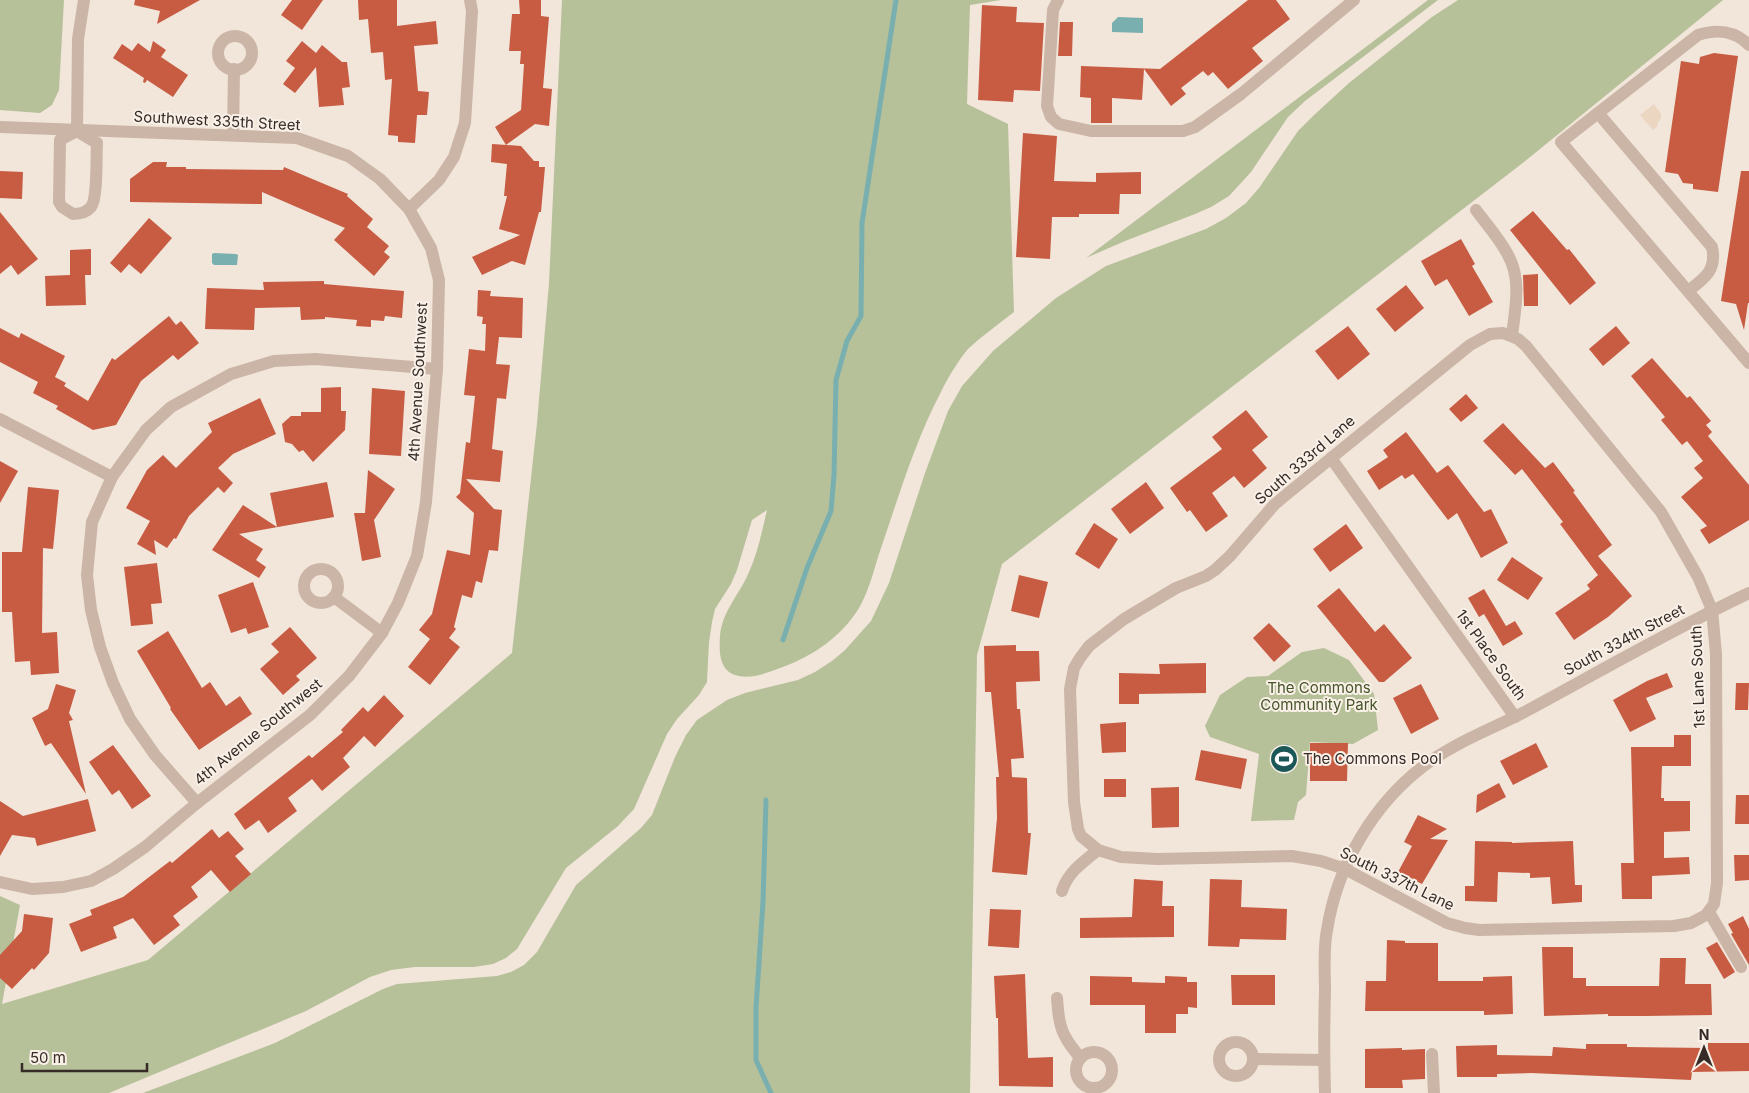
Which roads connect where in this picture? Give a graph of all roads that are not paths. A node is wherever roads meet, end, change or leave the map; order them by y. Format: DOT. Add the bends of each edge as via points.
graph roads {
  1 [pos="84,0"];
  2 [pos="470,0"];
  3 [pos="1058,0"];
  4 [pos="1354,0"];
  5 [pos="1339,5"];
  6 [pos="1749,45"];
  7 [pos="234,69"];
  8 [pos="1598,113"];
  9 [pos="0,127"];
  10 [pos="77,131"];
  11 [pos="233,135"];
  12 [pos="409,209"];
  13 [pos="1476,210"];
  14 [pos="431,248"];
  15 [pos="1688,291"];
  16 [pos="1508,335"];
  17 [pos="1749,363"];
  18 [pos="437,368"];
  19 [pos="0,419"];
  20 [pos="1331,458"];
  21 [pos="112,477"];
  22 [pos="1749,592"];
  23 [pos="334,597"];
  24 [pos="1712,610"];
  25 [pos="382,633"];
  26 [pos="1516,717"];
  27 [pos="197,803"];
  28 [pos="1098,850"];
  29 [pos="1345,869"];
  30 [pos="0,882"];
  31 [pos="1062,891"];
  32 [pos="1709,912"];
  33 [pos="1741,967"];
  34 [pos="1057,998"];
  35 [pos="1432,1054"];
  36 [pos="1080,1059"];
  37 [pos="1254,1059"];
  38 [pos="1324,1060"];
  39 [pos="1085,1090"];
  40 [pos="1325,1093"];
  41 [pos="1434,1093"];
  1 -- 10 [label="street" via="78,39"];
  2 -- 12 [label="street" via="465,123 454,157 440,180"];
  3 -- 5 [label="street" via="1053,10 1047,106 1051,117 1059,124 1091,131 1183,131 1195,127 1241,94"];
  4 -- 5 [label="street"];
  6 -- 8 [label="street" via="1728,32 1698,35"];
  7 -- 11 [label="street"];
  8 -- 15 [label="street" via="1712,247 1712,266 1704,278"];
  8 -- 15 [label="street" via="1561,142"];
  9 -- 10 [label="street, Southwest 335th Street"];
  10 -- 10 [label="street" via="60,140 59,202 62,208 73,214 86,212 95,197 96,143"];
  10 -- 11 [label="street, Southwest 335th Street"];
  11 -- 12 [label="street, Southwest 335th Street" via="297,138 348,156 380,179"];
  12 -- 14 [label="street, Southwest 335th Street"];
  13 -- 16 [label="street" via="1508,254 1513,267 1517,291"];
  14 -- 18 [label="street, 4th Avenue Southwest" via="439,280"];
  15 -- 17 [label="street"];
  16 -- 20 [label="street, South 333rd Lane" via="1490,334 1470,345"];
  16 -- 24 [label="street, 1st Lane South" via="1526,346 1661,512 1698,577"];
  18 -- 21 [label="street" via="315,359 274,361 231,374 171,407 146,430"];
  18 -- 25 [label="street, 4th Avenue Southwest" via="426,502 417,556"];
  19 -- 21 [label="street"];
  20 -- 26 [label="street, 1st Place South"];
  20 -- 28 [label="street, South 333rd Lane" via="1274,505 1215,570 1176,588 1124,619 1089,646 1080,658 1070,689 1074,802 1081,836"];
  21 -- 27 [label="street" via="92,522 88,575 91,610 100,647 112,683 130,719 155,755"];
  22 -- 24 [label="street, South 334th Street"];
  23 -- 25 [label="street"];
  24 -- 26 [label="street, South 334th Street"];
  24 -- 32 [label="street, 1st Lane South" via="1716,654 1718,858 1716,896"];
  25 -- 27 [label="street, 4th Avenue Southwest" via="349,676 310,715"];
  26 -- 29 [label="street, 1st Place South" via="1451,749 1400,786 1366,827"];
  27 -- 30 [label="street, 4th Avenue Southwest" via="145,847 90,881 32,889"];
  28 -- 29 [label="street, South 337th Lane" via="1121,857 1157,859 1292,856"];
  28 -- 31 [label="street" via="1077,866 1065,880"];
  29 -- 32 [label="street, South 337th Lane" via="1447,923 1472,929 1663,927 1691,923"];
  29 -- 38 [label="street, 1st Place South" via="1326,931"];
  32 -- 33 [label="street"];
  34 -- 36 [label="street" via="1066,1038"];
  35 -- 41 [label="street"];
  36 -- 39 [label="street" via="1076,1065 1077,1077"];
  36 -- 39 [label="street" via="1090,1052 1097,1052 1112,1063 1112,1076 1104,1086"];
  37 -- 38 [label="street"];
  38 -- 40 [label="street, 1st Place South"];
}
